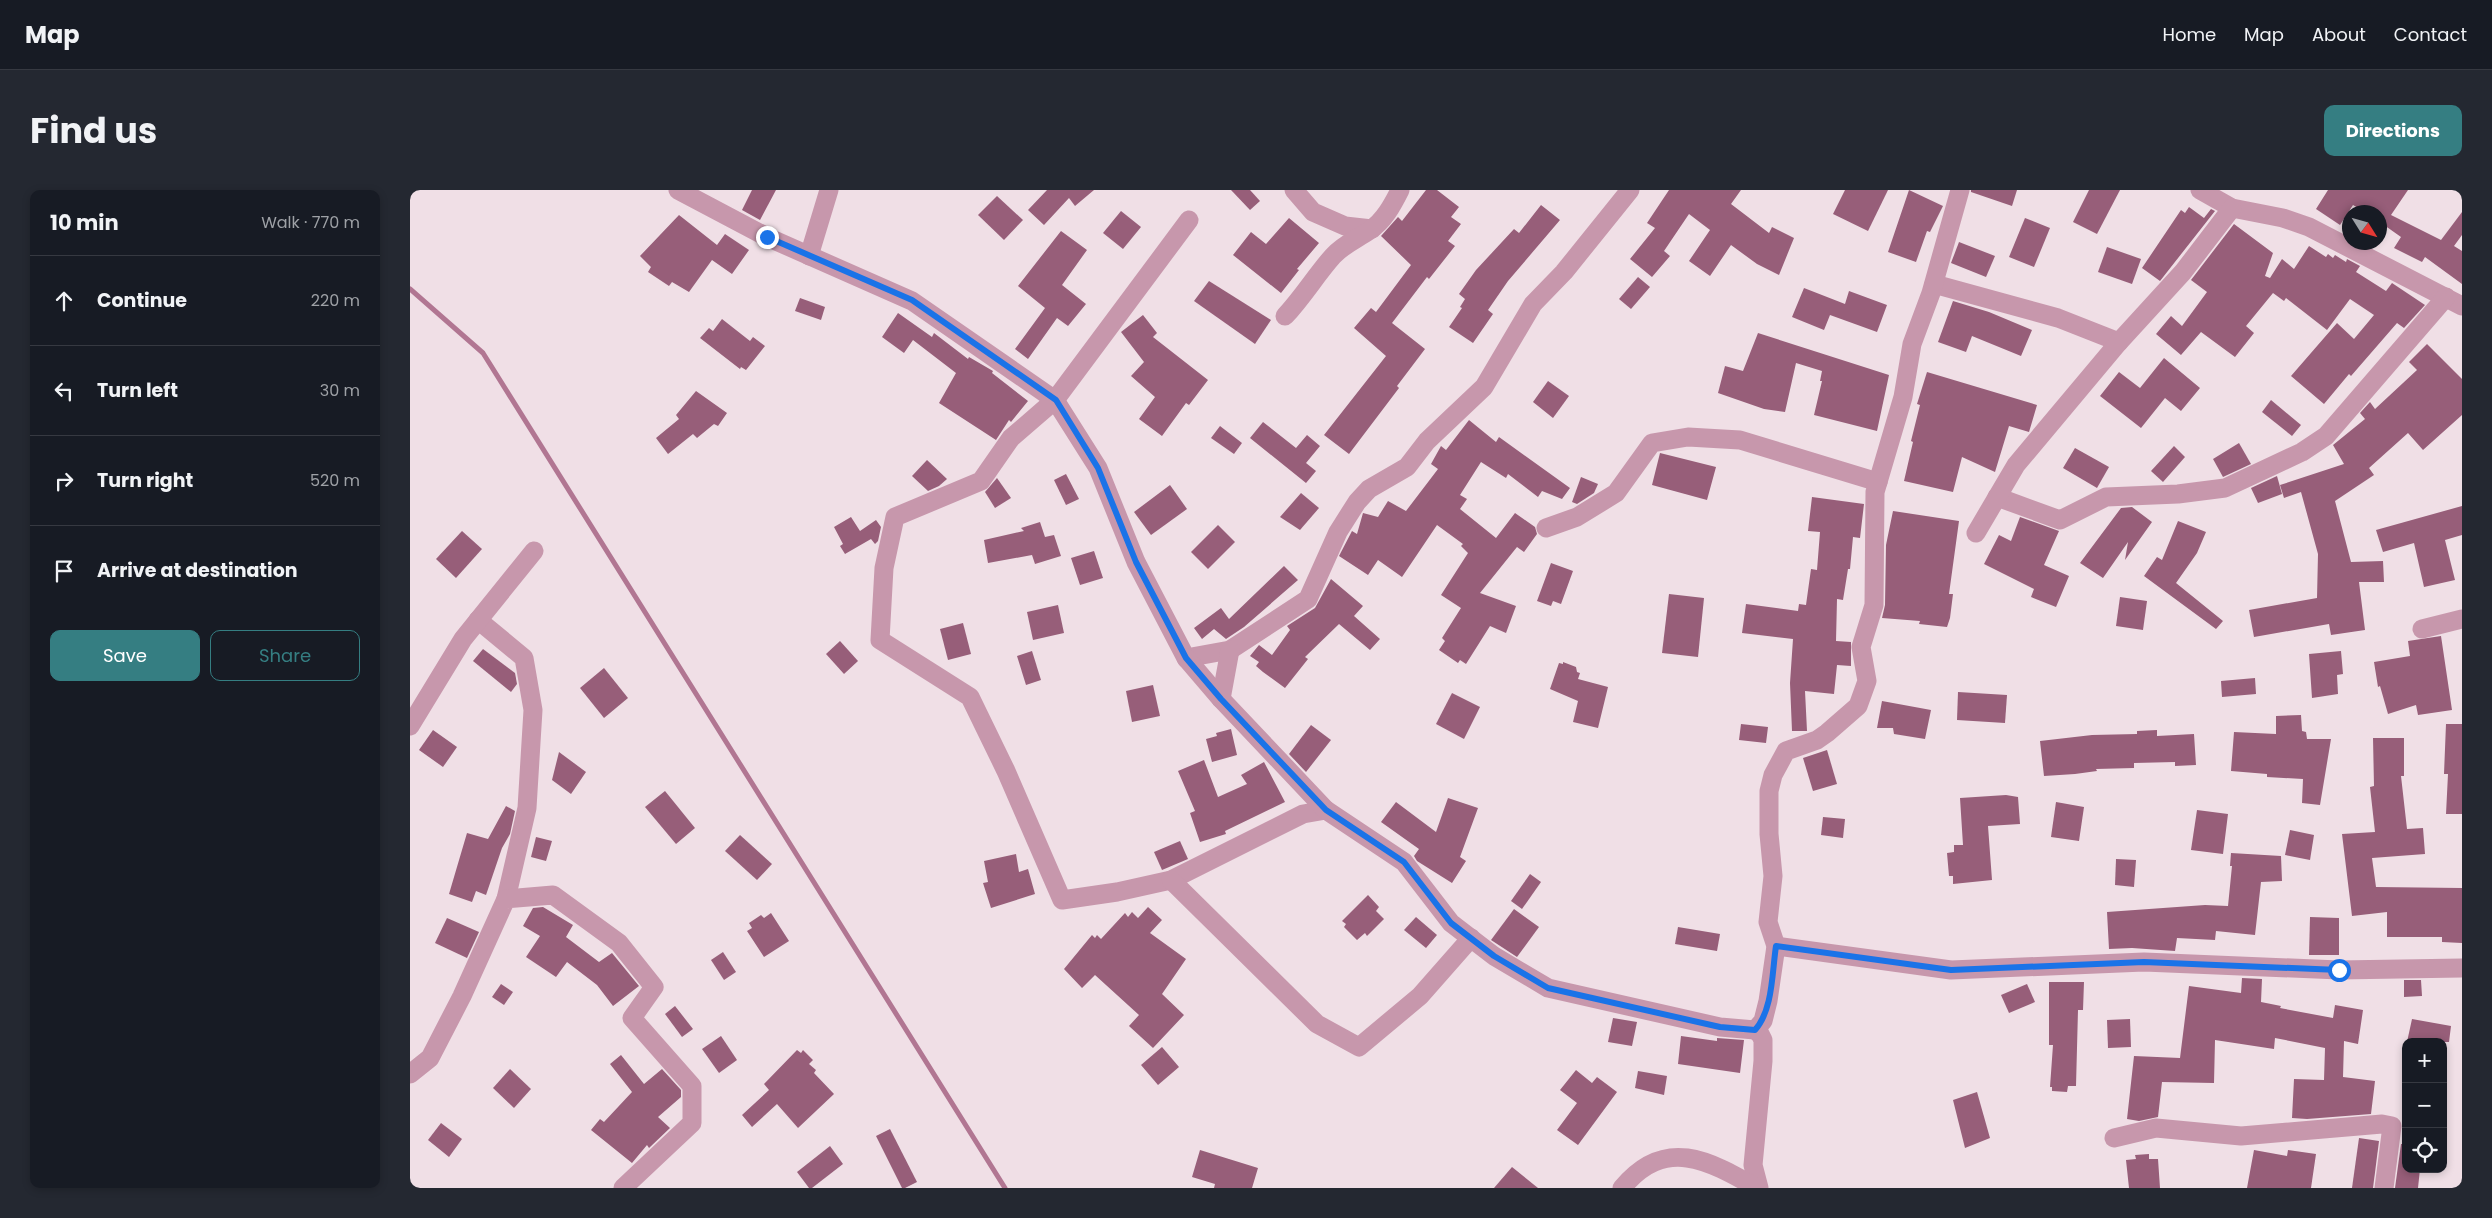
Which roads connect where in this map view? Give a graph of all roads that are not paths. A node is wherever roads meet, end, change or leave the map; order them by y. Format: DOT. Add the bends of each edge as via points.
graph roads {
  1 [pos="678,190"];
  2 [pos="829,190"];
  3 [pos="1294,190"];
  4 [pos="1400,190"];
  5 [pos="1960,190"];
  6 [pos="2200,190"];
  7 [pos="1625,191"];
  8 [pos="2232,208"];
  9 [pos="1189,220"];
  10 [pos="1372,229"];
  11 [pos="809,256"];
  12 [pos="1934,284"];
  13 [pos="2454,302"];
  14 [pos="1286,316"];
  15 [pos="2119,342"];
  16 [pos="1056,400"];
  17 [pos="1878,482"];
  18 [pos="1997,497"];
  19 [pos="1546,528"];
  20 [pos="1976,533"];
  21 [pos="534,551"];
  22 [pos="2462,619"];
  23 [pos="478,620"];
  24 [pos="2422,629"];
  25 [pos="1230,650"];
  26 [pos="1186,658"];
  27 [pos="1221,699"];
  28 [pos="410,726"];
  29 [pos="1326,810"];
  30 [pos="1171,880"];
  31 [pos="506,899"];
  32 [pos="1471,938"];
  33 [pos="1776,946"];
  34 [pos="2462,968"];
  35 [pos="1755,1030"];
  36 [pos="410,1074"];
  37 [pos="2114,1138"];
  38 [pos="623,1188"];
  39 [pos="1622,1188"];
  40 [pos="1758,1188"];
  41 [pos="2384,1188"];
  1 -- 11 [label="street"];
  2 -- 11 [label="street"];
  3 -- 10 [label="street" via="1313,212 1344,226"];
  4 -- 10 [label="street"];
  5 -- 12 [label="street"];
  6 -- 8 [label="street"];
  7 -- 25 [label="street" via="1564,272 1533,304 1484,386 1432,436 1407,468 1369,489 1357,502 1338,532 1308,598"];
  8 -- 13 [label="street" via="2284,218 2309,227"];
  8 -- 15 [label="street" via="2183,272"];
  9 -- 16 [label="street"];
  10 -- 14 [label="street" via="1344,245 1333,256"];
  11 -- 16 [label="street" via="912,300"];
  12 -- 15 [label="street" via="2058,318"];
  12 -- 17 [label="street" via="1912,344 1903,397"];
  13 -- 18 [label="street" via="2326,436 2302,452 2225,488 2106,497 2060,520"];
  15 -- 18 [label="street" via="2016,465"];
  16 -- 26 [label="street" via="1098,468 1136,562"];
  16 -- 30 [label="street" via="1011,438 980,481 895,517 884,568 880,640 970,697 1062,900"];
  17 -- 19 [label="street" via="1740,440 1688,437 1652,444 1616,493 1577,517"];
  17 -- 33 [label="street" via="1875,492 1874,605 1861,647 1868,681 1858,706 1827,733 1786,751 1779,760 1769,791 1773,876 1768,922"];
  18 -- 20 [label="street"];
  21 -- 23 [label="street"];
  22 -- 24 [label="street"];
  23 -- 28 [label="street"];
  23 -- 31 [label="street" via="524,658 533,710 527,808"];
  25 -- 26 [label="street"];
  25 -- 27 [label="street"];
  26 -- 27 [label="street"];
  27 -- 29 [label="street"];
  29 -- 30 [label="street" via="1303,814"];
  29 -- 32 [label="street" via="1404,862 1451,923"];
  30 -- 32 [label="street" via="1317,1024 1359,1047 1420,996"];
  31 -- 36 [label="street" via="430,1058"];
  31 -- 38 [label="street" via="553,896 619,943 654,988 632,1018 692,1086 692,1123"];
  32 -- 35 [label="street" via="1494,956 1548,988 1720,1027"];
  33 -- 34 [label="street" via="1951,970 2144,962 2339,970"];
  33 -- 35 [label="street" via="1763,1021"];
  35 -- 40 [label="street" via="1763,1040 1753,1165"];
  37 -- 41 [label="street" via="2156,1128 2241,1136 2382,1124 2392,1126"];
  39 -- 40 [label="street" via="1641,1167 1680,1155 1721,1168"];
}
